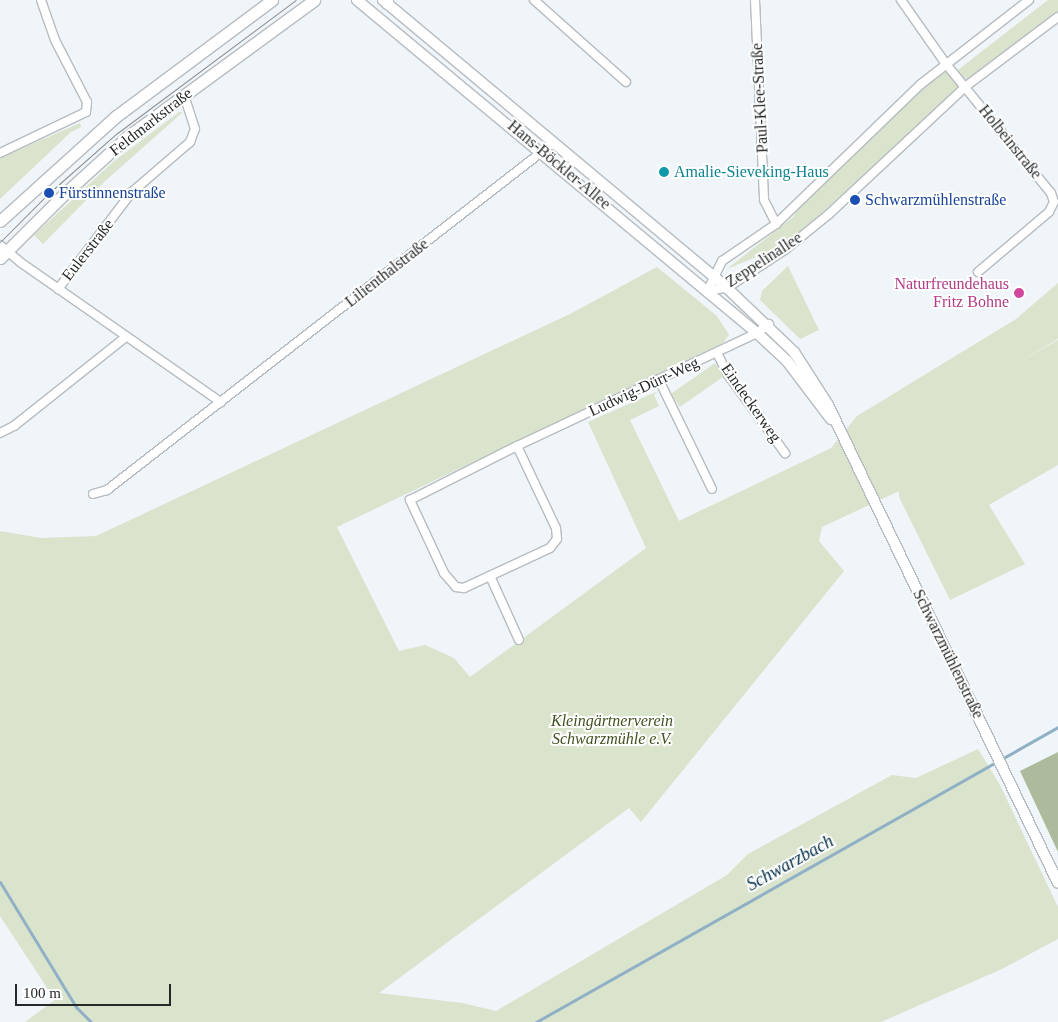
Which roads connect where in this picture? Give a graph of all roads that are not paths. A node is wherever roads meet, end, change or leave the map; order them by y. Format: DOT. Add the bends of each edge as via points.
graph roads {
  1 [pos="41,0"];
  2 [pos="272,0"];
  3 [pos="314,0"];
  4 [pos="357,0"];
  5 [pos="534,0"];
  6 [pos="755,0"];
  7 [pos="901,0"];
  8 [pos="1029,0"];
  9 [pos="386,1"];
  10 [pos="1058,17"];
  11 [pos="946,64"];
  12 [pos="626,82"];
  13 [pos="965,87"];
  14 [pos="184,96"];
  15 [pos="552,144"];
  16 [pos="0,153"];
  17 [pos="544,153"];
  18 [pos="0,221"];
  19 [pos="776,224"];
  20 [pos="2,251"];
  21 [pos="978,272"];
  22 [pos="713,276"];
  23 [pos="727,288"];
  24 [pos="58,289"];
  25 [pos="708,290"];
  26 [pos="768,324"];
  27 [pos="757,333"];
  28 [pos="126,337"];
  29 [pos="717,352"];
  30 [pos="659,380"];
  31 [pos="221,402"];
  32 [pos="837,426"];
  33 [pos="0,433"];
  34 [pos="518,446"];
  35 [pos="785,453"];
  36 [pos="712,489"];
  37 [pos="93,494"];
  38 [pos="490,576"];
  39 [pos="519,640"];
  40 [pos="1058,883"];
  1 -- 16 [label="street" via="55,40 87,102 86,112"];
  2 -- 18 [label="main road, Feldmarkstraße" via="114,117"];
  3 -- 14 [label="main road, Feldmarkstraße"];
  4 -- 17 [label="street, Hans-Böckler-Allee"];
  5 -- 12 [label="street"];
  6 -- 19 [label="street, Paul-Klee-Straße" via="764,200"];
  7 -- 11 [label="street, Holbeinstraße"];
  8 -- 11 [label="street, Zeppelinallee"];
  9 -- 15 [label="street, Hans-Böckler-Allee"];
  10 -- 13 [label="street, Zeppelinallee"];
  11 -- 13 [label="street, Holbeinstraße"];
  11 -- 19 [label="street, Zeppelinallee" via="862,138"];
  13 -- 21 [label="street, Holbeinstraße" via="1051,193 1054,202 1049,212"];
  13 -- 23 [label="street, Zeppelinallee" via="822,220 786,250"];
  14 -- 20 [label="main road, Feldmarkstraße" via="128,137"];
  14 -- 24 [label="street, Eulerstraße" via="194,129 190,142 132,192"];
  15 -- 17 [label="street, Lilienthalstraße"];
  15 -- 22 [label="street, Hans-Böckler-Allee"];
  17 -- 25 [label="street, Hans-Böckler-Allee"];
  17 -- 31 [label="street, Lilienthalstraße"];
  19 -- 22 [label="street, Zeppelinallee" via="722,261"];
  20 -- 24 [label="street"];
  22 -- 23 [label="street, Hans-Böckler-Allee"];
  22 -- 25 [label="street, Zeppelinallee"];
  23 -- 25 [label="street, Zeppelinallee"];
  23 -- 26 [label="street, Hans-Böckler-Allee"];
  24 -- 28 [label="street"];
  25 -- 27 [label="street, Hans-Böckler-Allee"];
  26 -- 27 [label="street, Ludwig-Dürr-Weg"];
  26 -- 32 [label="street, Schwarzmühlenstraße" via="818,385"];
  27 -- 29 [label="street, Ludwig-Dürr-Weg"];
  27 -- 32 [label="street, Schwarzmühlenstraße" via="787,361"];
  28 -- 31 [label="street"];
  28 -- 33 [label="street" via="14,426"];
  29 -- 30 [label="street, Ludwig-Dürr-Weg"];
  29 -- 35 [label="street, Eindeckerweg" via="728,375"];
  30 -- 34 [label="street, Ludwig-Dürr-Weg"];
  30 -- 36 [label="street"];
  31 -- 37 [label="street, Lilienthalstraße" via="107,490"];
  32 -- 40 [label="street, Schwarzmühlenstraße"];
  34 -- 38 [label="street, Ludwig-Dürr-Weg" via="556,528 557,539 550,548"];
  34 -- 38 [label="street, Ludwig-Dürr-Weg" via="410,500 450,583 464,588"];
  38 -- 39 [label="street"];
}
